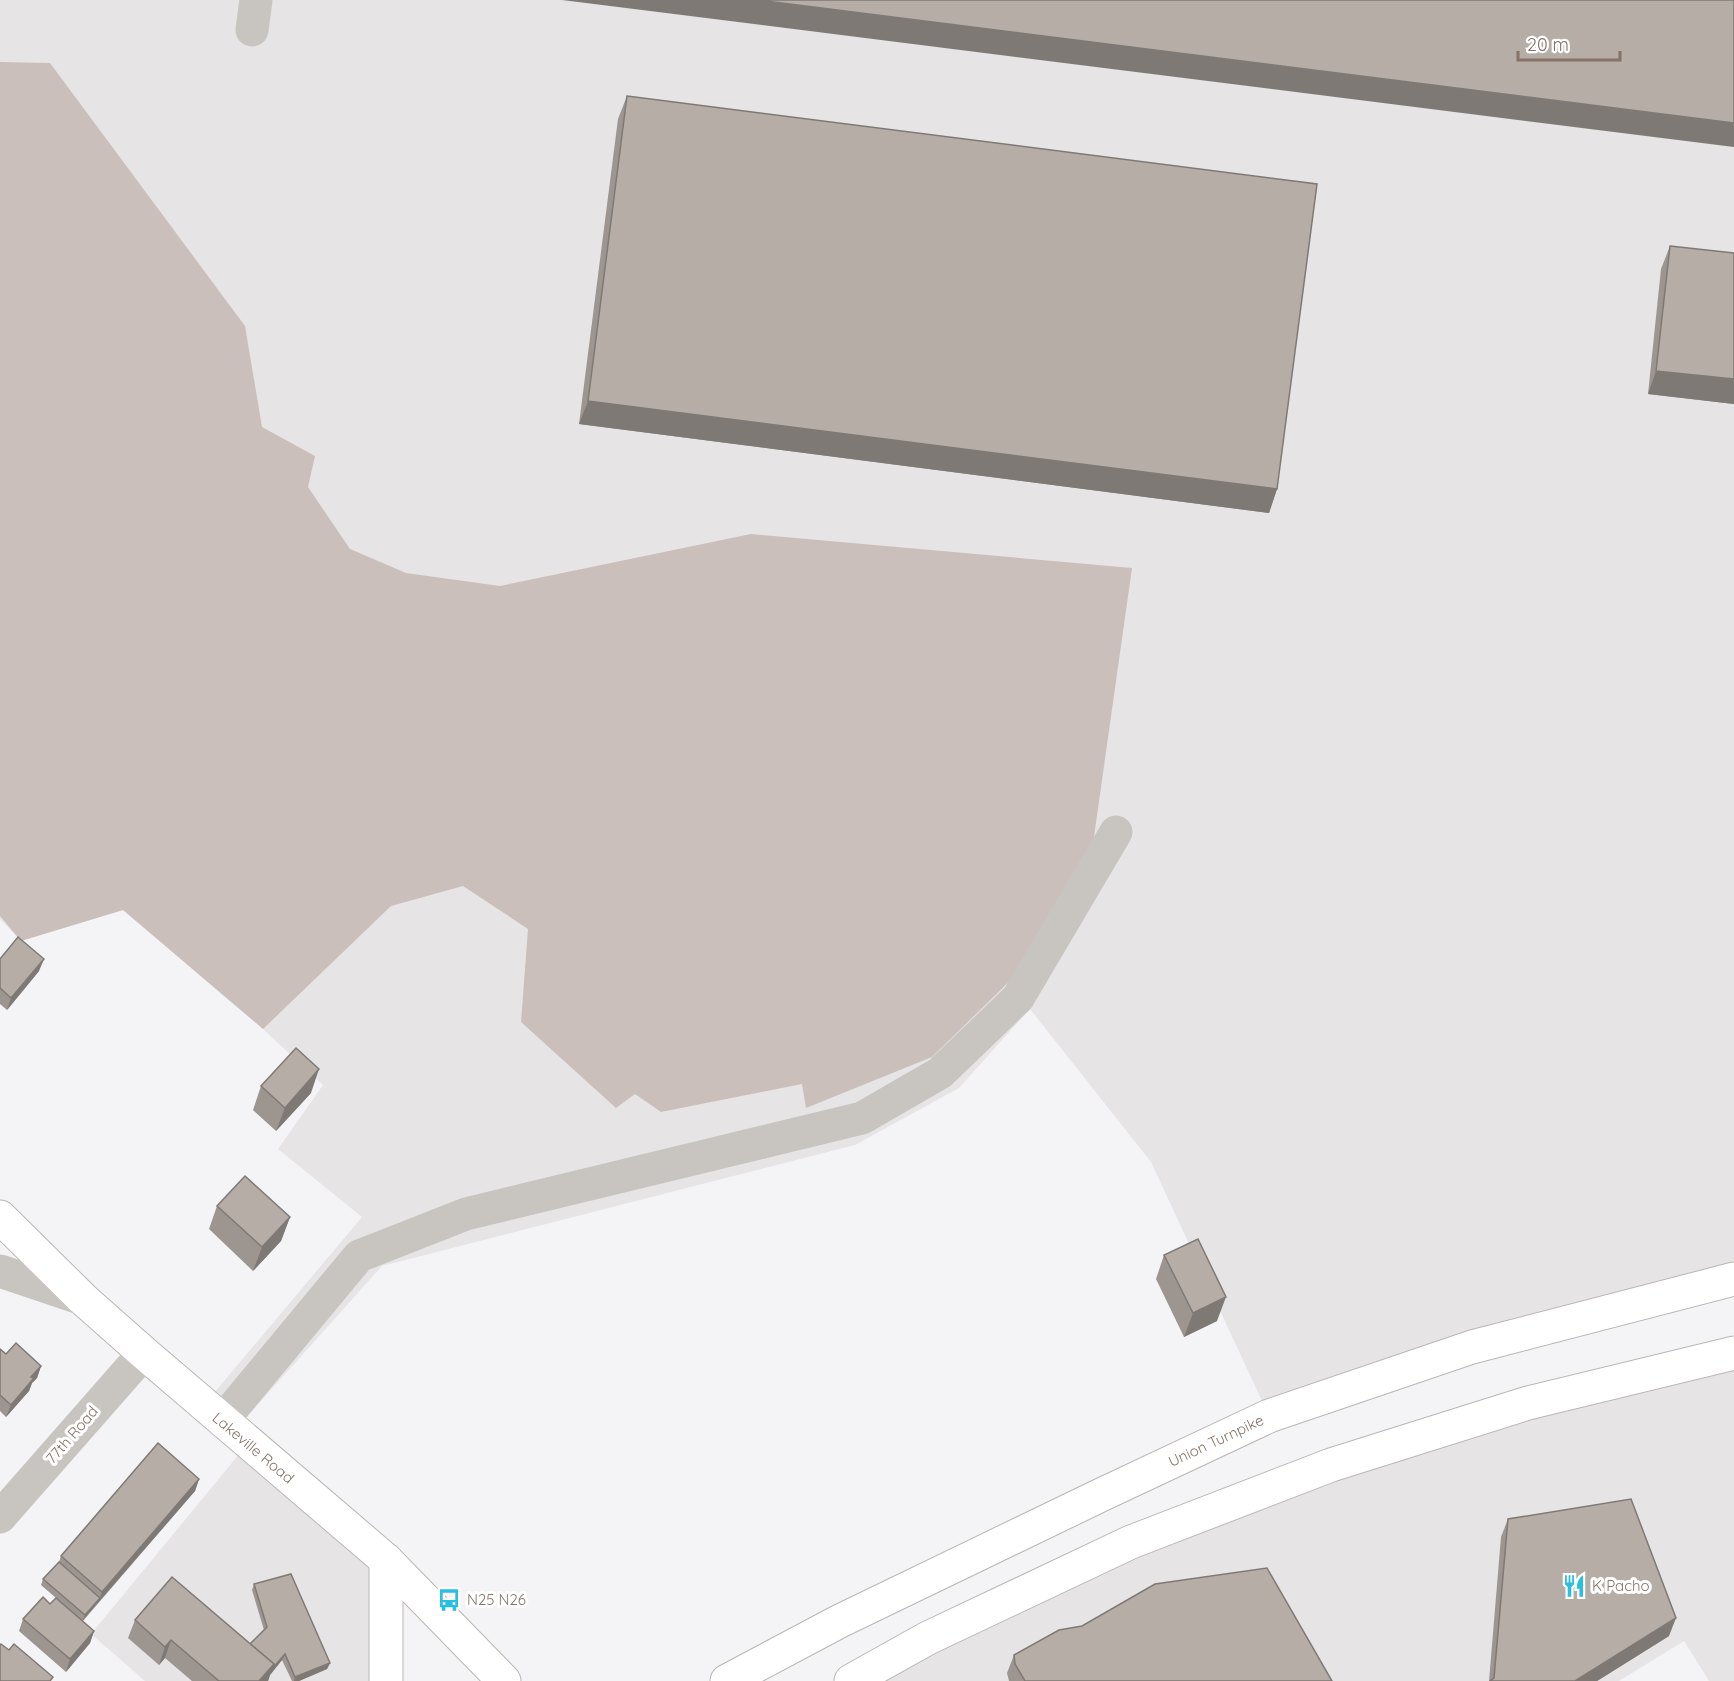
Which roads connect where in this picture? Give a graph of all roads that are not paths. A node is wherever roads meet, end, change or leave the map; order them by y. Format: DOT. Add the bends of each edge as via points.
graph roads {
  1 [pos="1116,832"];
  2 [pos="0,1217"];
  3 [pos="0,1271"];
  4 [pos="1734,1279"];
  5 [pos="83,1299"];
  6 [pos="144,1353"];
  7 [pos="1734,1353"];
  8 [pos="222,1421"];
  9 [pos="0,1517"];
  10 [pos="386,1560"];
  11 [pos="387,1681"];
  12 [pos="504,1681"];
  13 [pos="727,1681"];
  14 [pos="851,1681"];
  1 -- 8 [label="street" via="1018,998 940,1072 862,1118 466,1214 359,1256"];
  2 -- 5 [label="main road, Lakeville Road"];
  3 -- 5 [label="street"];
  4 -- 13 [label="main road, Union Turnpike" via="1472,1347 1269,1416 872,1606"];
  5 -- 6 [label="main road, Lakeville Road"];
  6 -- 8 [label="main road, Lakeville Road"];
  6 -- 9 [label="street, 77th Road"];
  7 -- 14 [label="main road" via="1528,1403 1331,1465 1131,1542 928,1638"];
  8 -- 10 [label="main road, Lakeville Road"];
  10 -- 11 [label="main road"];
  10 -- 12 [label="main road, Lakeville Road"];
}
